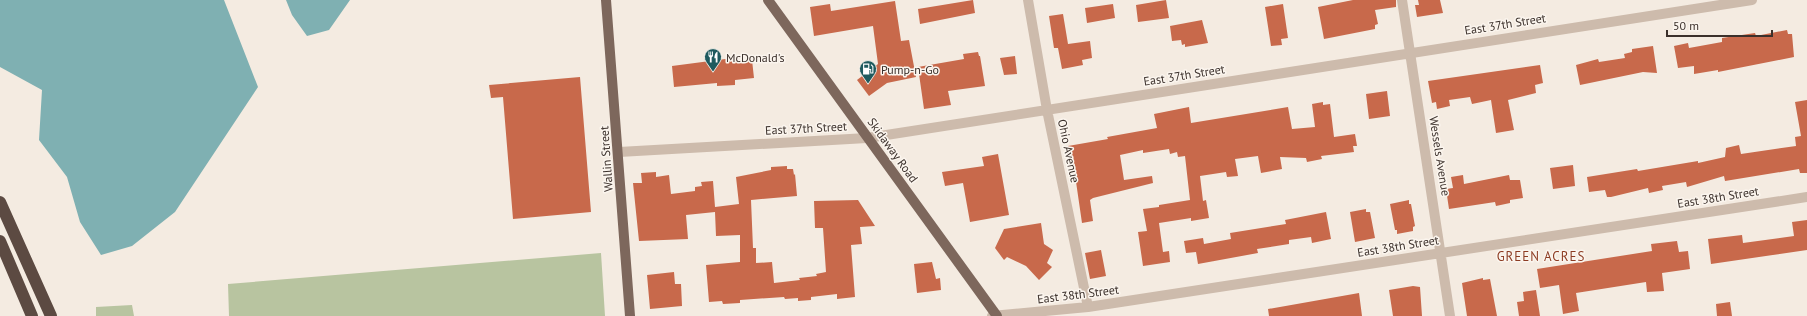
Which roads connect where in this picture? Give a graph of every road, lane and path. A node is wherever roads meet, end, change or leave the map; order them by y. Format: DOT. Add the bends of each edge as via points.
graph roads {
  1 [pos="606,0"];
  2 [pos="768,0"];
  3 [pos="1028,0"];
  4 [pos="1402,0"];
  5 [pos="1752,0"];
  6 [pos="1410,52"];
  7 [pos="1047,110"];
  8 [pos="867,138"];
  9 [pos="619,152"];
  10 [pos="1807,197"];
  11 [pos="0,202"];
  12 [pos="0,241"];
  13 [pos="1441,252"];
  14 [pos="1088,307"];
  15 [pos="32,316"];
  16 [pos="51,316"];
  17 [pos="630,316"];
  18 [pos="992,316"];
  19 [pos="997,316"];
  20 [pos="1450,316"];
  1 -- 9 [label="main road, Wallin Street"];
  2 -- 8 [label="main road, Skidaway Road"];
  3 -- 7 [label="street, Ohio Avenue"];
  4 -- 6 [label="street, Wessels Avenue"];
  5 -- 6 [label="street, East 37th Street"];
  6 -- 7 [label="street, East 37th Street"];
  6 -- 13 [label="street, Wessels Avenue"];
  7 -- 8 [label="street, East 37th Street"];
  7 -- 14 [label="street, Ohio Avenue"];
  8 -- 9 [label="street, East 37th Street"];
  8 -- 19 [label="main road, Skidaway Road"];
  9 -- 17 [label="main road, Wallin Street"];
  10 -- 13 [label="street, East 38th Street"];
  11 -- 16 [label="highway"];
  12 -- 15 [label="highway"];
  13 -- 14 [label="street, East 38th Street"];
  13 -- 20 [label="street, Wessels Avenue"];
  14 -- 19 [label="street, East 38th Street"];
  18 -- 19 [label="street, East 38th Street"];
}
